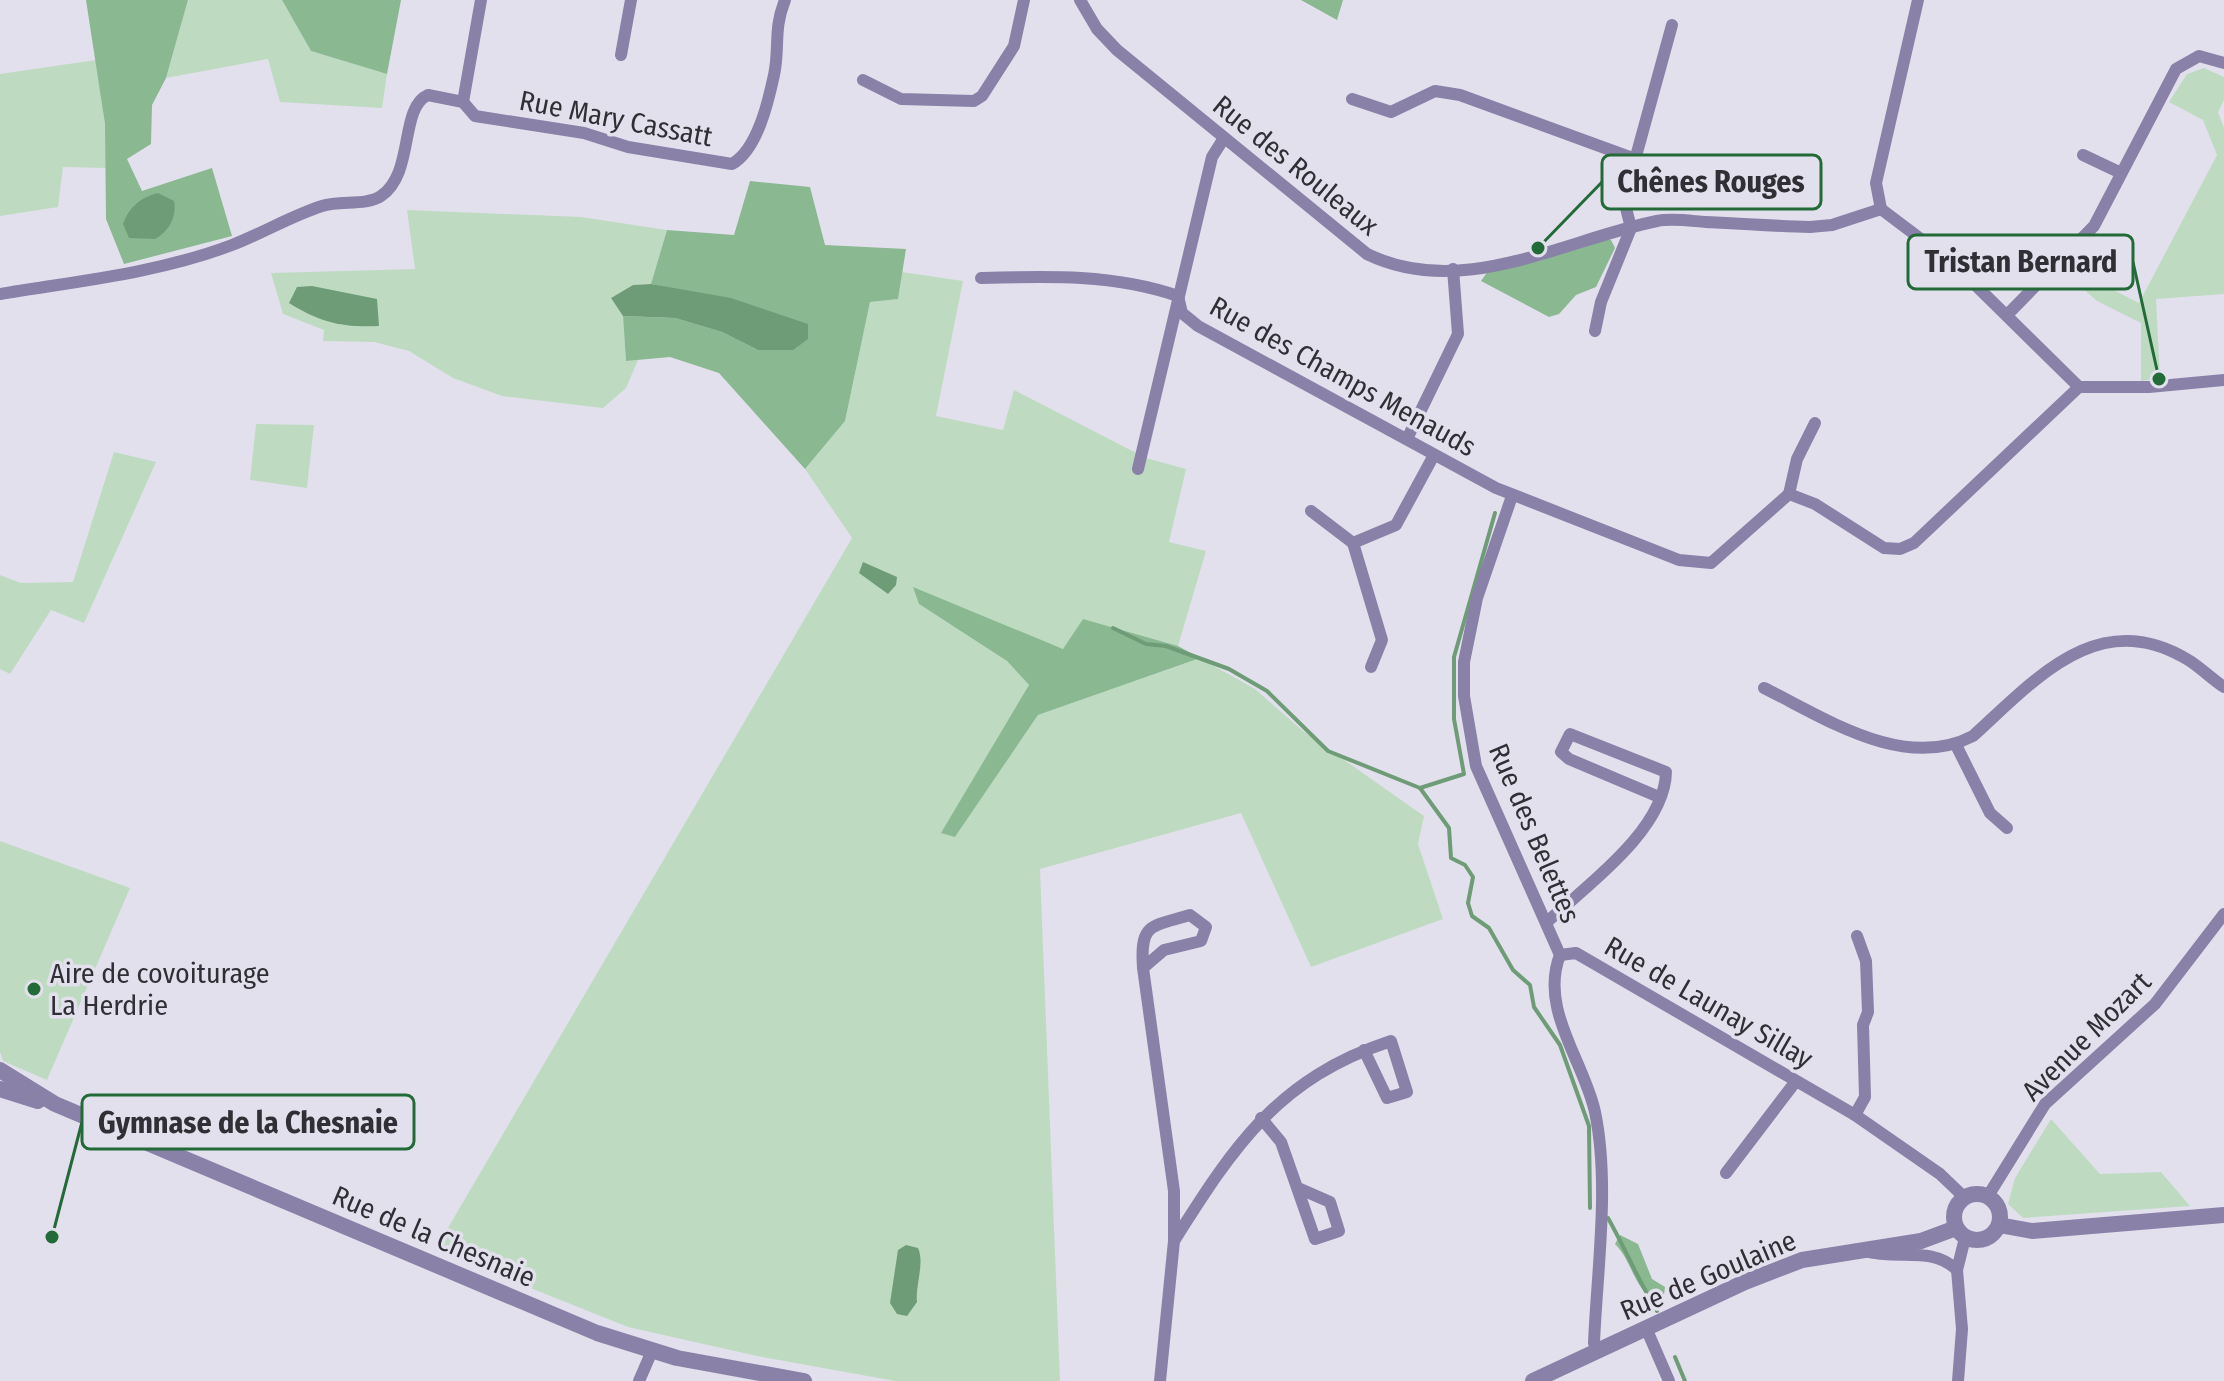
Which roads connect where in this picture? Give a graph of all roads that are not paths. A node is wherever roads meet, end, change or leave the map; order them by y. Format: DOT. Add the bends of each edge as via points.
graph roads {
  1 [pos="481,0"];
  2 [pos="631,0"];
  3 [pos="785,0"];
  4 [pos="1024,0"];
  5 [pos="1080,0"];
  6 [pos="1917,0"];
  7 [pos="1672,25"];
  8 [pos="621,55"];
  9 [pos="2224,63"];
  10 [pos="863,80"];
  11 [pos="1352,99"];
  12 [pos="463,102"];
  13 [pos="1224,138"];
  14 [pos="2083,155"];
  15 [pos="1635,159"];
  16 [pos="2121,173"];
  17 [pos="1881,209"];
  18 [pos="1631,228"];
  19 [pos="1453,269"];
  20 [pos="981,278"];
  21 [pos="0,294"];
  22 [pos="1178,296"];
  23 [pos="2007,315"];
  24 [pos="1595,331"];
  25 [pos="2224,380"];
  26 [pos="2079,387"];
  27 [pos="1815,423"];
  28 [pos="1407,439"];
  29 [pos="1434,455"];
  30 [pos="1138,469"];
  31 [pos="1789,494"];
  32 [pos="1512,496"];
  33 [pos="1311,511"];
  34 [pos="1353,543"];
  35 [pos="1371,667"];
  36 [pos="2224,687"];
  37 [pos="1764,688"];
  38 [pos="1956,745"];
  39 [pos="1659,797"];
  40 [pos="2007,828"];
  41 [pos="2224,914"];
  42 [pos="1547,922"];
  43 [pos="1857,936"];
  44 [pos="1560,955"];
  45 [pos="1143,968"];
  46 [pos="1364,1050"];
  47 [pos="0,1070"];
  48 [pos="1796,1081"];
  49 [pos="0,1089"];
  50 [pos="55,1104"];
  51 [pos="1855,1115"];
  52 [pos="1261,1118"];
  53 [pos="1726,1173"];
  54 [pos="1298,1188"];
  55 [pos="1174,1191"];
  56 [pos="1988,1196"];
  57 [pos="1964,1197"];
  58 [pos="1201,1198"];
  59 [pos="2224,1215"];
  60 [pos="1999,1225"];
  61 [pos="1960,1233"];
  62 [pos="1174,1241"];
  63 [pos="1858,1249"];
  64 [pos="1957,1270"];
  65 [pos="1646,1328"];
  66 [pos="1597,1350"];
  67 [pos="652,1351"];
  68 [pos="772,1378"];
  69 [pos="639,1381"];
  70 [pos="804,1381"];
  71 [pos="1160,1381"];
  72 [pos="1533,1381"];
  73 [pos="1669,1381"];
  74 [pos="1958,1381"];
  1 -- 12 [label="street"];
  2 -- 8 [label="street"];
  3 -- 12 [label="street, Rue Mary Cassatt" via="776,22 775,73 749,152 732,164 475,116"];
  4 -- 10 [label="street" via="1014,46 974,101 901,99"];
  5 -- 13 [label="street, Rue des Rouleaux" via="1117,50"];
  6 -- 17 [label="street" via="1876,183"];
  7 -- 15 [label="street"];
  9 -- 16 [label="street" via="2199,56 2176,69"];
  11 -- 15 [label="street" via="1391,112 1435,91 1460,95"];
  12 -- 21 [label="street, Rue Mary Cassatt" via="428,95 420,99 402,170 378,198 326,204 233,245 169,264"];
  13 -- 19 [label="street, Rue des Rouleaux" via="1367,254 1416,271"];
  13 -- 22 [label="street, Rue des Champs Menauds" via="1212,157"];
  14 -- 16 [label="street"];
  15 -- 18 [label="street" via="1624,200"];
  16 -- 23 [label="street" via="2094,226"];
  17 -- 18 [label="street, Rue des Rouleaux" via="1810,227 1661,220"];
  17 -- 23 [label="street" via="1954,264"];
  18 -- 19 [label="street, Rue des Rouleaux" via="1531,259"];
  18 -- 24 [label="street"];
  19 -- 28 [label="street" via="1458,334"];
  20 -- 22 [label="street, Rue des Champs Menauds" via="1072,276 1136,283"];
  22 -- 28 [label="street, Rue des Champs Menauds" via="1182,313 1198,326"];
  22 -- 30 [label="street"];
  23 -- 26 [label="street"];
  25 -- 26 [label="street"];
  26 -- 31 [label="street" via="1914,543 1900,549 1884,548 1815,504"];
  27 -- 31 [label="street" via="1797,459"];
  28 -- 29 [label="street, Rue des Champs Menauds"];
  29 -- 32 [label="street, Rue des Champs Menauds"];
  29 -- 34 [label="street" via="1396,525"];
  31 -- 32 [label="street, Rue des Champs Menauds" via="1711,563 1679,560"];
  32 -- 42 [label="street, Rue des Belettes" via="1477,598 1464,662 1464,696 1476,766"];
  33 -- 34 [label="street"];
  34 -- 35 [label="street" via="1382,640"];
  36 -- 38 [label="street" via="2189,660 2162,648 2109,641 2059,660"];
  37 -- 38 [label="street" via="1883,743"];
  38 -- 40 [label="street" via="1990,813"];
  39 -- 39 [label="street" via="1666,772 1570,734 1565,739 1561,752 1569,759"];
  39 -- 42 [label="street" via="1622,853"];
  41 -- 56 [label="street, Avenue Mozart" via="2155,1004 2045,1104"];
  42 -- 44 [label="street, Rue des Belettes"];
  43 -- 51 [label="street" via="1866,961 1868,1012 1863,1025 1865,1097"];
  44 -- 48 [label="street, Rue de Launay Sillay" via="1576,953"];
  44 -- 66 [label="street, Rue de Launay Sillay" via="1556,1001 1594,1108 1599,1145"];
  45 -- 45 [label="street" via="1164,950 1201,941 1206,927 1190,915 1151,927 1141,941"];
  45 -- 55 [label="street"];
  46 -- 46 [label="street" via="1391,1041 1407,1092 1387,1098"];
  46 -- 52 [label="street" via="1288,1094"];
  47 -- 50 [label="street"];
  48 -- 51 [label="street, Rue de Launay Sillay"];
  48 -- 53 [label="street"];
  49 -- 50 [label="street"];
  50 -- 67 [label="street, Rue de la Chesnaie" via="597,1333"];
  51 -- 57 [label="street, Rue de Launay Sillay"];
  52 -- 54 [label="street" via="1281,1142"];
  52 -- 58 [label="street"];
  55 -- 58 [label="street"];
  55 -- 62 [label="street"];
  56 -- 57 [label="street"];
  56 -- 60 [label="street" via="1997,1206"];
  57 -- 61 [label="street" via="1955,1208"];
  58 -- 62 [label="street"];
  59 -- 60 [label="street" via="2032,1231"];
  60 -- 61 [label="street" via="1985,1239"];
  61 -- 63 [label="street, Rue de Goulaine"];
  61 -- 64 [label="street"];
  62 -- 71 [label="street"];
  63 -- 64 [label="street" via="1886,1257 1931,1254"];
  63 -- 65 [label="street, Rue de Goulaine" via="1768,1272"];
  64 -- 74 [label="street" via="1962,1329"];
  65 -- 66 [label="street, Rue de Goulaine"];
  65 -- 73 [label="street"];
  66 -- 72 [label="street, Rue de Goulaine"];
  67 -- 68 [label="street, Rue de la Chesnaie"];
  67 -- 69 [label="street"];
  68 -- 70 [label="street, Rue de la Chesnaie"];
}
